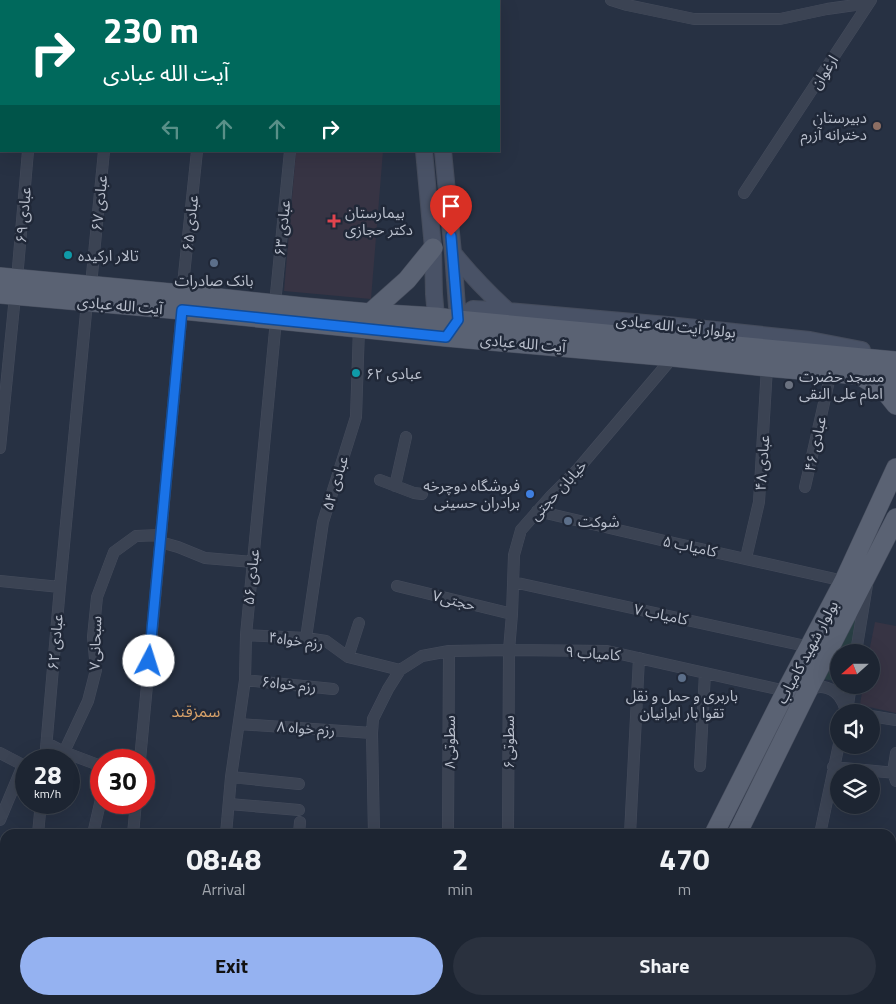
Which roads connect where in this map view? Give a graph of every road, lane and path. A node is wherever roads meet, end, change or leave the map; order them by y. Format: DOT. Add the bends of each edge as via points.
graph roads {
  1 [pos="611,0"];
  2 [pos="870,2"];
  3 [pos="28,152"];
  4 [pos="104,152"];
  5 [pos="197,152"];
  6 [pos="290,152"];
  7 [pos="424,152"];
  8 [pos="443,152"];
  9 [pos="744,193"];
  10 [pos="434,248"];
  11 [pos="453,253"];
  12 [pos="8,286"];
  13 [pos="89,294"];
  14 [pos="182,302"];
  15 [pos="508,311"];
  16 [pos="276,312"];
  17 [pos="436,317"];
  18 [pos="364,320"];
  19 [pos="458,320"];
  20 [pos="446,337"];
  21 [pos="892,355"];
  22 [pos="673,357"];
  23 [pos="767,367"];
  24 [pos="831,372"];
  25 [pos="858,374"];
  26 [pos="896,380"];
  27 [pos="896,405"];
  28 [pos="406,437"];
  29 [pos="0,448"];
  30 [pos="896,468"];
  31 [pos="380,480"];
  32 [pos="395,486"];
  33 [pos="805,487"];
  34 [pos="422,494"];
  35 [pos="537,510"];
  36 [pos="896,518"];
  37 [pos="160,538"];
  38 [pos="746,558"];
  39 [pos="253,562"];
  40 [pos="870,570"];
  41 [pos="0,581"];
  42 [pos="844,581"];
  43 [pos="513,582"];
  44 [pos="397,586"];
  45 [pos="60,587"];
  46 [pos="512,614"];
  47 [pos="359,623"];
  48 [pos="246,635"];
  49 [pos="306,638"];
  50 [pos="857,644"];
  51 [pos="810,647"];
  52 [pos="509,650"];
  53 [pos="449,651"];
  54 [pos="348,657"];
  55 [pos="639,658"];
  56 [pos="400,670"];
  57 [pos="705,674"];
  58 [pos="245,680"];
  59 [pos="333,689"];
  60 [pos="786,691"];
  61 [pos="806,694"];
  62 [pos="844,704"];
  63 [pos="880,717"];
  64 [pos="896,720"];
  65 [pos="239,724"];
  66 [pos="372,733"];
  67 [pos="47,743"];
  68 [pos="46,749"];
  69 [pos="58,749"];
  70 [pos="65,749"];
  71 [pos="141,749"];
  72 [pos="0,753"];
  73 [pos="896,753"];
  74 [pos="15,760"];
  75 [pos="700,766"];
  76 [pos="880,773"];
  77 [pos="895,775"];
  78 [pos="231,777"];
  79 [pos="830,782"];
  80 [pos="299,784"];
  81 [pos="15,786"];
  82 [pos="229,804"];
  83 [pos="299,810"];
  84 [pos="40,814"];
  85 [pos="98,814"];
  86 [pos="135,814"];
  87 [pos="0,820"];
  88 [pos="38,829"];
  89 [pos="94,829"];
  90 [pos="133,829"];
  91 [pos="226,829"];
  92 [pos="374,829"];
  93 [pos="448,829"];
  94 [pos="508,829"];
  95 [pos="630,829"];
  96 [pos="717,829"];
  97 [pos="738,829"];
  98 [pos="821,829"];
  1 -- 2 [label="street" via="694,19 780,19"];
  2 -- 9 [label="street, ارغوان"];
  3 -- 12 [label="street, عبادی ۶۹"];
  4 -- 13 [label="street, عبادی ۶۷"];
  5 -- 14 [label="street, عبادی ۶۵"];
  6 -- 16 [label="street, عبادی ۶۳"];
  7 -- 10 [label="main road"];
  8 -- 11 [label="main road"];
  10 -- 17 [label="main road"];
  10 -- 18 [label="main road"];
  11 -- 15 [label="main road" via="484,290"];
  11 -- 19 [label="main road"];
  12 -- 13 [label="main road, آیت الله عبادی"];
  12 -- 29 [label="street, عبادی ۶۹"];
  13 -- 14 [label="main road, آیت الله عبادی"];
  13 -- 45 [label="street, عبادی ۶۲"];
  14 -- 16 [label="main road, آیت الله عبادی"];
  14 -- 37 [label="street, عبادی ۶۵"];
  15 -- 19 [label="main road, بولوار آیت الله عبادی" via="473,309"];
  15 -- 21 [label="main road, بولوار آیت الله عبادی" via="801,339"];
  16 -- 18 [label="main road, آیت الله عبادی"];
  16 -- 39 [label="street, عبادی ۵۶"];
  17 -- 18 [label="main road, آیت الله عبادی"];
  17 -- 19 [label="main road, آیت الله عبادی"];
  17 -- 20 [label="main road"];
  18 -- 20 [label="main road, آیت الله عبادی"];
  18 -- 49 [label="street, عبادی ۵۴" via="356,417 323,522"];
  19 -- 20 [label="main road"];
  19 -- 21 [label="main road, آیت الله عبادی" via="840,356"];
  20 -- 22 [label="main road, آیت الله عبادی"];
  22 -- 23 [label="main road, آیت الله عبادی"];
  22 -- 35 [label="street, خیابان حجتی" via="578,469"];
  23 -- 24 [label="main road, آیت الله عبادی"];
  23 -- 38 [label="street, عبادی ۴۸" via="759,502"];
  24 -- 25 [label="main road, آیت الله عبادی"];
  24 -- 33 [label="street, عبادی ۴۶"];
  25 -- 26 [label="main road, آیت الله عبادی"];
  25 -- 27 [label="main road" via="884,390"];
  28 -- 32 [label="street"];
  30 -- 42 [label="main road, بولوار شهید کامیاب"];
  31 -- 32 [label="street"];
  32 -- 34 [label="street"];
  35 -- 38 [label="street, کامیاب ۵"];
  35 -- 43 [label="street, خیابان حجتی" via="522,530 514,555"];
  36 -- 40 [label="main road, بولوار شهید کامیاب"];
  37 -- 39 [label="street" via="205,558"];
  37 -- 70 [label="street, سبحانی۷" via="136,536 114,552 97,597 93,637 96,670 88,702"];
  37 -- 71 [label="street, عبادی ۶۵"];
  38 -- 42 [label="street, کامیاب ۵"];
  39 -- 48 [label="street, عبادی ۵۶"];
  40 -- 50 [label="street"];
  40 -- 61 [label="main road, بولوار شهید کامیاب"];
  41 -- 45 [label="street"];
  42 -- 51 [label="main road, بولوار شهید کامیاب"];
  43 -- 46 [label="street, خیابان حجتی"];
  43 -- 51 [label="street, کامیاب ۷"];
  44 -- 46 [label="street, حجتی۷"];
  45 -- 67 [label="street, عبادی ۶۲"];
  46 -- 52 [label="street, خیابان حجتی"];
  47 -- 54 [label="street"];
  48 -- 49 [label="street, رزم خواه۴"];
  48 -- 58 [label="street, عبادی ۵۶"];
  49 -- 54 [label="street, رزم خواه۴" via="326,641"];
  51 -- 60 [label="main road, بولوار شهید کامیاب"];
  52 -- 53 [label="street, کامیاب ۹"];
  52 -- 55 [label="street, کامیاب ۹" via="607,651"];
  52 -- 94 [label="street, سطوتی۶"];
  53 -- 56 [label="street, کامیاب ۹" via="422,656"];
  53 -- 93 [label="street, سطوتی۸"];
  54 -- 56 [label="street, رزم خواه۴"];
  55 -- 57 [label="street, کامیاب ۹"];
  55 -- 95 [label="street"];
  56 -- 66 [label="street" via="373,719"];
  57 -- 60 [label="street, کامیاب ۹"];
  57 -- 75 [label="street"];
  58 -- 59 [label="street, رزم خواه۶"];
  58 -- 65 [label="street, عبادی ۵۶"];
  60 -- 96 [label="main road, بولوار شهید کامیاب"];
  61 -- 62 [label="street" via="811,689 824,687 837,693"];
  61 -- 97 [label="main road, بولوار شهید کامیاب"];
  63 -- 64 [label="street"];
  65 -- 66 [label="street, رزم خواه ۸"];
  65 -- 78 [label="street, عبادی ۵۶"];
  66 -- 92 [label="street"];
  67 -- 68 [label="street, عبادی ۶۲"];
  67 -- 69 [label="street"];
  72 -- 74 [label="street"];
  73 -- 77 [label="street"];
  76 -- 77 [label="street"];
  78 -- 80 [label="street"];
  78 -- 82 [label="street, عبادی ۵۶"];
  79 -- 98 [label="street"];
  81 -- 87 [label="street"];
  82 -- 83 [label="street"];
  82 -- 91 [label="street, عبادی ۵۶"];
  84 -- 88 [label="street"];
  85 -- 89 [label="street"];
  86 -- 90 [label="street"];
}
